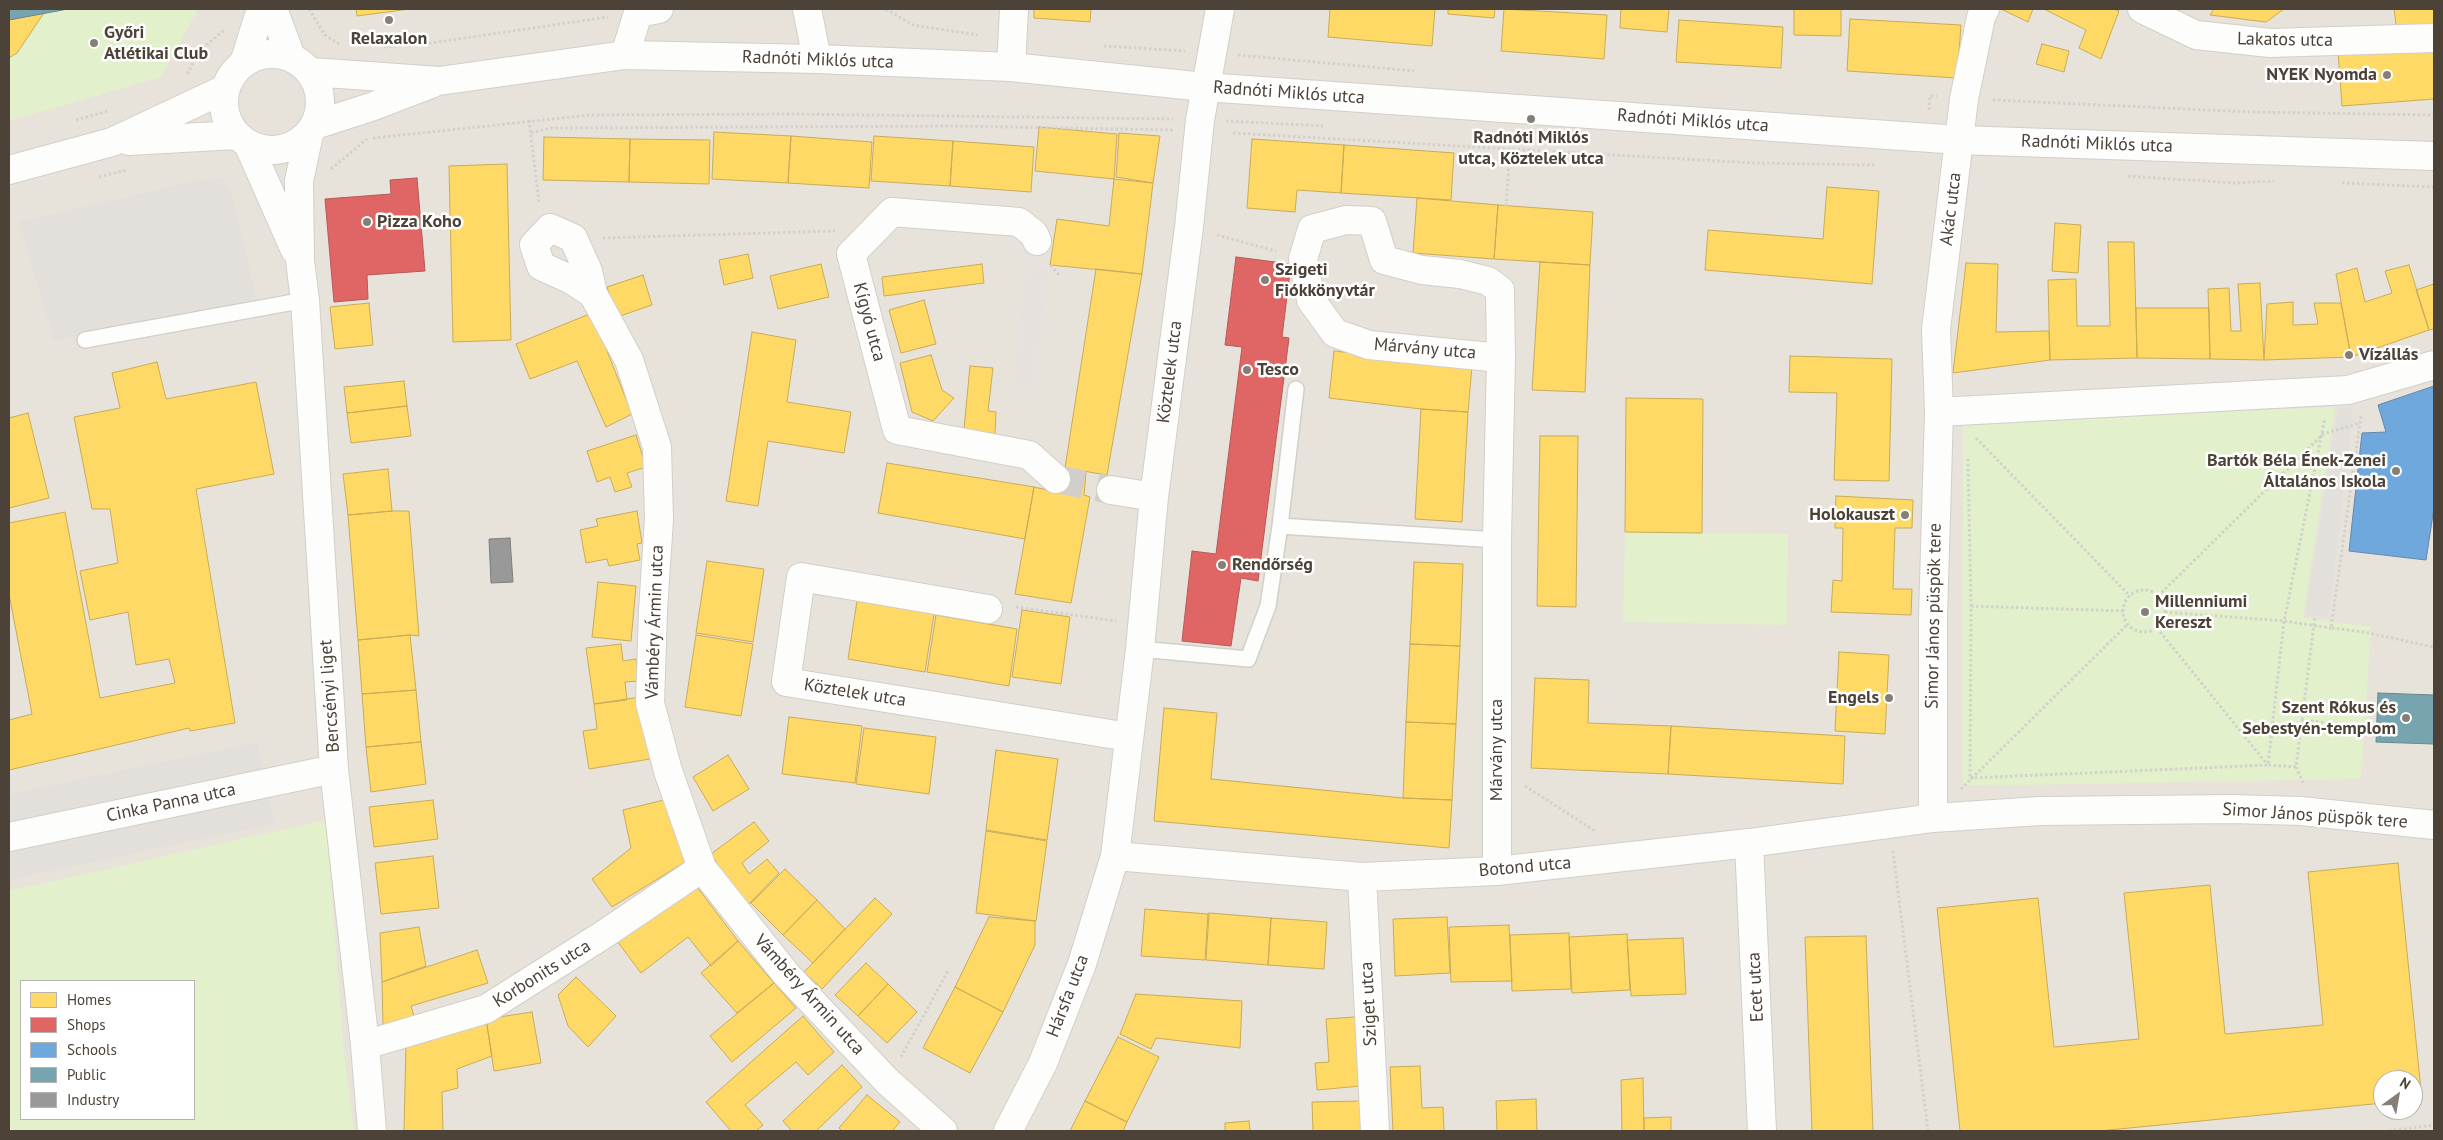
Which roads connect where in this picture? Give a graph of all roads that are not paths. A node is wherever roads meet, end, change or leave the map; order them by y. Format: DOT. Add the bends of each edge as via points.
graph roads {
  1 [pos="261,9"];
  2 [pos="273,9"];
  3 [pos="807,9"];
  4 [pos="1014,9"];
  5 [pos="1220,9"];
  6 [pos="1985,9"];
  7 [pos="2142,9"];
  8 [pos="649,11"];
  9 [pos="2434,38"];
  10 [pos="625,55"];
  11 [pos="817,59"];
  12 [pos="244,63"];
  13 [pos="301,65"];
  14 [pos="1011,67"];
  15 [pos="439,81"];
  16 [pos="1205,87"];
  17 [pos="225,89"];
  18 [pos="312,129"];
  19 [pos="243,140"];
  20 [pos="1959,140"];
  21 [pos="112,142"];
  22 [pos="2376,154"];
  23 [pos="2434,156"];
  24 [pos="2434,163"];
  25 [pos="9,170"];
  26 [pos="1037,241"];
  27 [pos="300,261"];
  28 [pos="593,294"];
  29 [pos="305,300"];
  30 [pos="85,340"];
  31 [pos="1501,358"];
  32 [pos="2434,366"];
  33 [pos="1296,389"];
  34 [pos="1939,412"];
  35 [pos="1056,479"];
  36 [pos="1112,490"];
  37 [pos="1154,497"];
  38 [pos="1280,526"];
  39 [pos="1497,540"];
  40 [pos="988,609"];
  41 [pos="1141,637"];
  42 [pos="1128,737"];
  43 [pos="334,769"];
  44 [pos="1933,818"];
  45 [pos="2434,825"];
  46 [pos="9,837"];
  47 [pos="1749,843"];
  48 [pos="1115,856"];
  49 [pos="702,868"];
  50 [pos="1497,871"];
  51 [pos="1362,877"];
  52 [pos="365,1045"];
  53 [pos="372,1131"];
  54 [pos="943,1131"];
  55 [pos="1008,1131"];
  56 [pos="1375,1131"];
  57 [pos="1762,1131"];
  1 -- 12 [label="street"];
  2 -- 13 [label="street"];
  3 -- 11 [label="street"];
  4 -- 14 [label="street"];
  5 -- 16 [label="street, Köztelek utca"];
  6 -- 20 [label="street, Akác utca" via="1964,99"];
  7 -- 9 [label="street, Lakatos utca" via="2196,34 2270,43"];
  8 -- 10 [label="street"];
  10 -- 11 [label="street, Radnóti Miklós utca"];
  10 -- 15 [label="street, Radnóti Miklós utca"];
  11 -- 14 [label="street, Radnóti Miklós utca"];
  12 -- 13 [label="street, Radnóti Miklós utca" via="262,55"];
  12 -- 17 [label="street" via="232,75"];
  13 -- 15 [label="street, Radnóti Miklós utca"];
  13 -- 18 [label="street" via="319,87 321,103"];
  14 -- 16 [label="street, Radnóti Miklós utca"];
  15 -- 18 [label="street, Radnóti Miklós utca"];
  16 -- 20 [label="street, Radnóti Miklós utca"];
  16 -- 37 [label="street, Köztelek utca" via="1190,125 1188,227"];
  17 -- 19 [label="street" via="227,121"];
  17 -- 21 [label="street, Radnóti Miklós utca"];
  18 -- 19 [label="street, Radnóti Miklós utca" via="282,150 266,151"];
  18 -- 27 [label="street, Bercsényi liget" via="299,182"];
  19 -- 21 [label="street, Radnóti Miklós utca"];
  19 -- 27 [label="street, Bercsényi liget"];
  20 -- 22 [label="street, Radnóti Miklós utca"];
  20 -- 34 [label="street, Akác utca" via="1936,329"];
  21 -- 25 [label="street, Radnóti Miklós utca"];
  22 -- 23 [label="street, Radnóti Miklós utca"];
  22 -- 24 [label="street, Radnóti Miklós utca"];
  26 -- 35 [label="street, Kígyó utca" via="1034,234 1019,222 892,212 851,254 897,430 1029,455"];
  27 -- 29 [label="street, Bercsényi liget"];
  28 -- 28 [label="street, Vámbéry Ármin utca" via="541,266 534,245 550,228 573,238 588,271"];
  28 -- 49 [label="street, Vámbéry Ármin utca" via="629,360 657,446 659,519 650,703 668,772"];
  29 -- 30 [label="lane"];
  29 -- 43 [label="street, Bercsényi liget"];
  31 -- 31 [label="street, Márvány utca" via="1369,345 1335,333 1311,300 1303,259 1312,229 1346,220 1372,221 1384,260 1488,281 1500,290"];
  31 -- 39 [label="street, Márvány utca"];
  32 -- 34 [label="street" via="2348,390"];
  33 -- 38 [label="lane"];
  34 -- 44 [label="street, Simor János püspök tere" via="1933,618"];
  36 -- 37 [label="street"];
  37 -- 41 [label="street, Köztelek utca"];
  38 -- 39 [label="lane"];
  38 -- 41 [label="lane" via="1268,606 1248,660"];
  39 -- 50 [label="street, Márvány utca"];
  40 -- 42 [label="street, Köztelek utca" via="801,576 786,682"];
  41 -- 42 [label="street, Köztelek utca"];
  42 -- 48 [label="street, Köztelek utca"];
  43 -- 46 [label="street, Cinka Panna utca"];
  43 -- 52 [label="street, Bercsényi liget"];
  44 -- 45 [label="street, Simor János püspök tere" via="2040,811 2232,809 2301,811"];
  44 -- 47 [label="street, Botond utca"];
  47 -- 50 [label="street, Botond utca"];
  47 -- 57 [label="street, Ecet utca"];
  48 -- 51 [label="street, Botond utca"];
  48 -- 55 [label="street, Hársfa utca" via="1078,973 1043,1063"];
  49 -- 52 [label="street, Korbonits utca" via="486,1009"];
  49 -- 54 [label="street, Vámbéry Ármin utca" via="786,974 887,1081"];
  50 -- 51 [label="street, Botond utca"];
  51 -- 56 [label="street, Sziget utca"];
  52 -- 53 [label="street, Bercsényi liget"];
}
